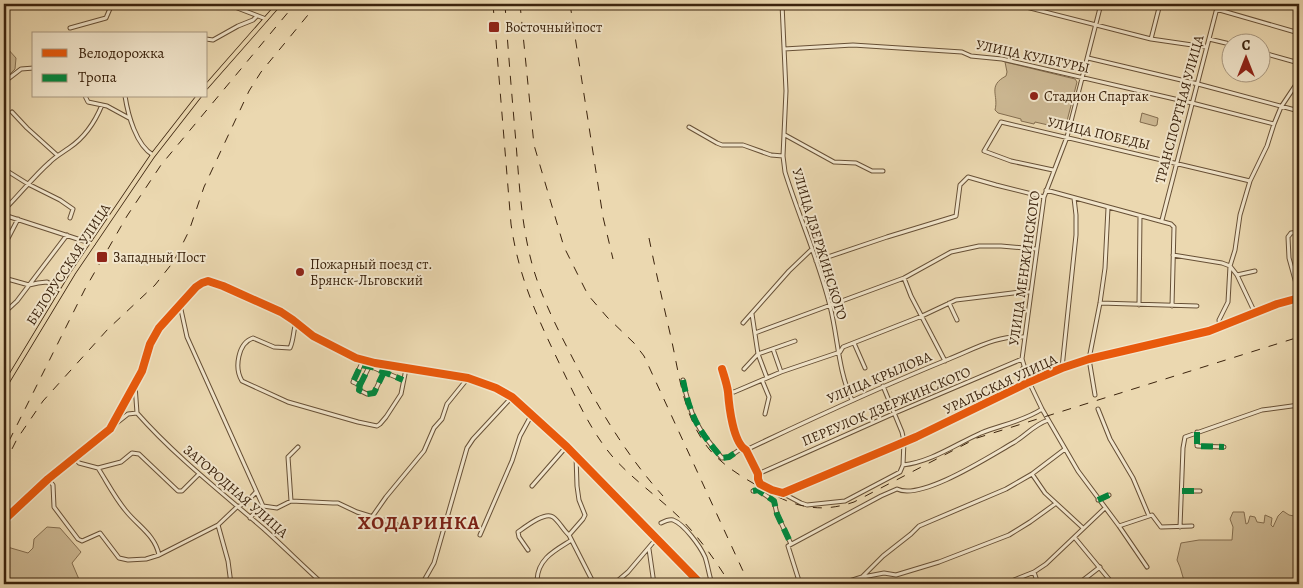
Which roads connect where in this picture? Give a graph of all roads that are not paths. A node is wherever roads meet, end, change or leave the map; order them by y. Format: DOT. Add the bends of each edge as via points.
graph roads {
  1 [pos="112,4"];
  2 [pos="227,4"];
  3 [pos="279,4"];
  4 [pos="782,4"];
  5 [pos="1014,4"];
  6 [pos="1101,4"];
  7 [pos="1160,4"];
  8 [pos="1218,4"];
  9 [pos="1216,9"];
  10 [pos="257,16"];
  11 [pos="266,19"];
  12 [pos="1096,25"];
  13 [pos="70,28"];
  14 [pos="1299,32"];
  15 [pos="208,39"];
  16 [pos="1152,39"];
  17 [pos="1209,39"];
  18 [pos="1220,42"];
  19 [pos="1206,47"];
  20 [pos="784,49"];
  21 [pos="1270,55"];
  22 [pos="1088,58"];
  23 [pos="1299,63"];
  24 [pos="32,68"];
  25 [pos="1082,78"];
  26 [pos="8,79"];
  27 [pos="1299,80"];
  28 [pos="1198,84"];
  29 [pos="208,86"];
  30 [pos="86,98"];
  31 [pos="125,98"];
  32 [pos="196,98"];
  33 [pos="1192,103"];
  34 [pos="102,105"];
  35 [pos="1281,107"];
  36 [pos="1299,111"];
  37 [pos="12,112"];
  38 [pos="129,118"];
  39 [pos="1274,124"];
  40 [pos="689,127"];
  41 [pos="784,135"];
  42 [pos="1067,137"];
  43 [pos="58,155"];
  44 [pos="153,155"];
  45 [pos="783,156"];
  46 [pos="1177,164"];
  47 [pos="4,169"];
  48 [pos="1053,170"];
  49 [pos="883,171"];
  50 [pos="1250,181"];
  51 [pos="28,184"];
  52 [pos="1046,190"];
  53 [pos="1044,197"];
  54 [pos="1074,198"];
  55 [pos="1108,208"];
  56 [pos="4,215"];
  57 [pos="1140,216"];
  58 [pos="70,218"];
  59 [pos="18,219"];
  60 [pos="1162,220"];
  61 [pos="1299,232"];
  62 [pos="67,235"];
  63 [pos="93,244"];
  64 [pos="4,246"];
  65 [pos="1036,249"];
  66 [pos="812,250"];
  67 [pos="1173,255"];
  68 [pos="816,261"];
  69 [pos="1230,266"];
  70 [pos="1255,271"];
  71 [pos="1237,275"];
  72 [pos="4,278"];
  73 [pos="904,278"];
  74 [pos="29,285"];
  75 [pos="62,291"];
  76 [pos="1031,292"];
  77 [pos="1299,296"];
  78 [pos="950,303"];
  79 [pos="1100,303"];
  80 [pos="1138,305"];
  81 [pos="180,306"];
  82 [pos="830,306"];
  83 [pos="1172,306"];
  84 [pos="1197,306"];
  85 [pos="5,309"];
  86 [pos="4,313"];
  87 [pos="752,313"];
  88 [pos="1255,313"];
  89 [pos="922,316"];
  90 [pos="957,320"];
  91 [pos="296,322"];
  92 [pos="743,323"];
  93 [pos="1220,327"];
  94 [pos="755,333"];
  95 [pos="1025,337"];
  96 [pos="794,341"];
  97 [pos="854,343"];
  98 [pos="773,349"];
  99 [pos="840,352"];
  100 [pos="758,354"];
  101 [pos="1022,359"];
  102 [pos="1089,359"];
  103 [pos="945,361"];
  104 [pos="369,367"];
  105 [pos="406,368"];
  106 [pos="744,368"];
  107 [pos="865,368"];
  108 [pos="1024,368"];
  109 [pos="1062,368"];
  110 [pos="722,369"];
  111 [pos="384,372"];
  112 [pos="781,372"];
  113 [pos="1046,374"];
  114 [pos="468,378"];
  115 [pos="767,378"];
  116 [pos="404,380"];
  117 [pos="682,380"];
  118 [pos="762,380"];
  119 [pos="1029,382"];
  120 [pos="134,385"];
  121 [pos="360,385"];
  122 [pos="883,386"];
  123 [pos="4,387"];
  124 [pos="728,391"];
  125 [pos="1095,395"];
  126 [pos="512,397"];
  127 [pos="852,400"];
  128 [pos="1299,405"];
  129 [pos="1042,409"];
  130 [pos="1098,409"];
  131 [pos="137,413"];
  132 [pos="895,413"];
  133 [pos="532,414"];
  134 [pos="765,414"];
  135 [pos="1048,420"];
  136 [pos="110,429"];
  137 [pos="1197,432"];
  138 [pos="904,441"];
  139 [pos="298,447"];
  140 [pos="567,447"];
  141 [pos="1224,447"];
  142 [pos="744,449"];
  143 [pos="1065,449"];
  144 [pos="576,456"];
  145 [pos="75,458"];
  146 [pos="903,465"];
  147 [pos="98,468"];
  148 [pos="199,474"];
  149 [pos="758,474"];
  150 [pos="1032,474"];
  151 [pos="48,479"];
  152 [pos="532,486"];
  153 [pos="753,491"];
  154 [pos="1182,491"];
  155 [pos="1200,491"];
  156 [pos="256,492"];
  157 [pos="783,493"];
  158 [pos="1109,495"];
  159 [pos="1098,500"];
  160 [pos="291,501"];
  161 [pos="1055,504"];
  162 [pos="263,506"];
  163 [pos="238,507"];
  164 [pos="1105,508"];
  165 [pos="1148,516"];
  166 [pos="372,517"];
  167 [pos="250,518"];
  168 [pos="4,520"];
  169 [pos="662,523"];
  170 [pos="396,524"];
  171 [pos="218,525"];
  172 [pos="1119,526"];
  173 [pos="1192,526"];
  174 [pos="1180,527"];
  175 [pos="1083,528"];
  176 [pos="480,535"];
  177 [pos="569,535"];
  178 [pos="1075,538"];
  179 [pos="656,539"];
  180 [pos="570,541"];
  181 [pos="791,544"];
  182 [pos="648,549"];
  183 [pos="528,550"];
  184 [pos="159,555"];
  185 [pos="1100,567"];
  186 [pos="1147,567"];
  187 [pos="1034,572"];
  188 [pos="862,577"];
  189 [pos="231,584"];
  190 [pos="323,584"];
  191 [pos="422,584"];
  192 [pos="530,584"];
  193 [pos="594,584"];
  194 [pos="614,584"];
  195 [pos="654,584"];
  196 [pos="701,584"];
  197 [pos="712,584"];
  198 [pos="800,584"];
  199 [pos="840,584"];
  200 [pos="1004,584"];
  201 [pos="1038,584"];
  202 [pos="1078,584"];
  203 [pos="1113,584"];
  1 -- 13 [label="street" via="106,18"];
  2 -- 10 [label="street"];
  3 -- 11 [label="main road"];
  4 -- 20 [label="street, УЛИЦА ДЗЕРЖИНСКОГО"];
  5 -- 12 [label="street"];
  6 -- 12 [label="street, УЛИЦА МЕНЖИНСКОГО"];
  7 -- 16 [label="street"];
  8 -- 9 [label="street, ТРАНСПОРТНАЯ УЛИЦА"];
  9 -- 14 [label="street"];
  9 -- 17 [label="street, ТРАНСПОРТНАЯ УЛИЦА"];
  10 -- 11 [label="street"];
  10 -- 15 [label="street" via="213,40"];
  11 -- 29 [label="main road"];
  12 -- 16 [label="street"];
  12 -- 22 [label="street, УЛИЦА МЕНЖИНСКОГО"];
  16 -- 19 [label="street"];
  17 -- 18 [label="street"];
  17 -- 19 [label="street, ТРАНСПОРТНАЯ УЛИЦА"];
  19 -- 28 [label="street, ТРАНСПОРТНАЯ УЛИЦА"];
  20 -- 25 [label="street, УЛИЦА КУЛЬТУРЫ" via="852,45 962,52"];
  20 -- 41 [label="street, УЛИЦА ДЗЕРЖИНСКОГО"];
  21 -- 23 [label="street"];
  22 -- 25 [label="street, УЛИЦА МЕНЖИНСКОГО"];
  22 -- 28 [label="street"];
  24 -- 26 [label="street" via="21,69"];
  25 -- 33 [label="street, УЛИЦА КУЛЬТУРЫ"];
  25 -- 42 [label="street, УЛИЦА МЕНЖИНСКОГО"];
  27 -- 35 [label="street"];
  28 -- 33 [label="street, ТРАНСПОРТНАЯ УЛИЦА"];
  28 -- 35 [label="street"];
  30 -- 34 [label="street" via="88,102"];
  31 -- 38 [label="street"];
  32 -- 44 [label="main road, БЕЛОРУССКАЯ УЛИЦА"];
  33 -- 39 [label="street, УЛИЦА КУЛЬТУРЫ"];
  33 -- 46 [label="street, ТРАНСПОРТНАЯ УЛИЦА"];
  34 -- 38 [label="street"];
  34 -- 43 [label="street" via="87,131"];
  35 -- 36 [label="street"];
  35 -- 39 [label="street"];
  37 -- 43 [label="street"];
  38 -- 44 [label="street" via="146,152"];
  39 -- 50 [label="street"];
  40 -- 45 [label="street" via="722,145 744,145"];
  41 -- 45 [label="street, УЛИЦА ДЗЕРЖИНСКОГО"];
  41 -- 49 [label="street" via="834,162 856,163 876,172"];
  42 -- 46 [label="street, УЛИЦА ПОБЕДЫ"];
  42 -- 48 [label="street, УЛИЦА МЕНЖИНСКОГО"];
  42 -- 48 [label="street, УЛИЦА ПОБЕДЫ" via="1001,122 984,151"];
  43 -- 51 [label="street"];
  44 -- 63 [label="main road, БЕЛОРУССКАЯ УЛИЦА"];
  45 -- 66 [label="street, УЛИЦА ДЗЕРЖИНСКОГО" via="784,172"];
  46 -- 50 [label="street, УЛИЦА ПОБЕДЫ"];
  46 -- 60 [label="street, ТРАНСПОРТНАЯ УЛИЦА"];
  47 -- 51 [label="street"];
  48 -- 52 [label="street, УЛИЦА МЕНЖИНСКОГО"];
  50 -- 69 [label="street"];
  51 -- 56 [label="street" via="6,208"];
  51 -- 58 [label="street" via="66,203 73,209"];
  52 -- 53 [label="street, УЛИЦА МЕНЖИНСКОГО"];
  52 -- 54 [label="street"];
  53 -- 65 [label="street, УЛИЦА МЕНЖИНСКОГО"];
  53 -- 68 [label="street" via="968,177 960,185 956,216"];
  54 -- 55 [label="street"];
  54 -- 109 [label="street" via="1076,235"];
  55 -- 57 [label="street"];
  55 -- 79 [label="street"];
  56 -- 59 [label="street"];
  57 -- 60 [label="street"];
  57 -- 80 [label="street"];
  59 -- 62 [label="street"];
  59 -- 64 [label="street"];
  60 -- 67 [label="street" via="1174,227"];
  61 -- 77 [label="street" via="1288,237 1288,258"];
  62 -- 63 [label="street"];
  62 -- 74 [label="street"];
  63 -- 75 [label="main road, БЕЛОРУССКАЯ УЛИЦА"];
  65 -- 73 [label="street" via="1000,246 963,249 951,252"];
  65 -- 76 [label="street, УЛИЦА МЕНЖИНСКОГО"];
  66 -- 68 [label="street, УЛИЦА ДЗЕРЖИНСКОГО"];
  66 -- 87 [label="street"];
  67 -- 69 [label="street"];
  67 -- 83 [label="street"];
  68 -- 82 [label="street, УЛИЦА ДЗЕРЖИНСКОГО"];
  69 -- 71 [label="street"];
  69 -- 93 [label="street" via="1228,302 1219,320"];
  70 -- 71 [label="street"];
  71 -- 88 [label="street"];
  72 -- 74 [label="street"];
  73 -- 82 [label="street"];
  73 -- 89 [label="street"];
  74 -- 75 [label="street" via="47,282"];
  74 -- 85 [label="street" via="18,301"];
  75 -- 123 [label="main road, БЕЛОРУССКАЯ УЛИЦА"];
  76 -- 78 [label="street"];
  76 -- 95 [label="street, УЛИЦА МЕНЖИНСКОГО"];
  77 -- 88 [label="street, УРАЛЬСКАЯ УЛИЦА"];
  78 -- 89 [label="street"];
  78 -- 90 [label="street"];
  79 -- 80 [label="street"];
  79 -- 102 [label="street"];
  80 -- 83 [label="street"];
  81 -- 91 [label="street" via="196,287 208,281 281,312"];
  81 -- 120 [label="street" via="159,328"];
  81 -- 156 [label="street, ЗАГОРОДНАЯ УЛИЦА" via="187,337"];
  82 -- 94 [label="street"];
  82 -- 99 [label="street, УЛИЦА ДЗЕРЖИНСКОГО"];
  83 -- 84 [label="street"];
  85 -- 86 [label="street"];
  87 -- 92 [label="street"];
  87 -- 94 [label="street"];
  88 -- 93 [label="street, УРАЛЬСКАЯ УЛИЦА"];
  89 -- 97 [label="street"];
  89 -- 103 [label="street"];
  91 -- 105 [label="street" via="313,336 352,357"];
  91 -- 116 [label="street" via="290,348 274,347 253,338 246,342 237,364 242,381 288,402 376,426 386,417 400,394"];
  93 -- 102 [label="street, УРАЛЬСКАЯ УЛИЦА"];
  94 -- 100 [label="street"];
  95 -- 101 [label="street, УЛИЦА МЕНЖИНСКОГО"];
  95 -- 103 [label="street, УЛИЦА КРЫЛОВА" via="1010,336"];
  96 -- 98 [label="street"];
  97 -- 99 [label="street" via="843,347"];
  97 -- 107 [label="street"];
  98 -- 100 [label="street"];
  98 -- 112 [label="street"];
  99 -- 112 [label="street"];
  99 -- 127 [label="street, УЛИЦА ДЗЕРЖИНСКОГО" via="846,388"];
  100 -- 106 [label="street"];
  100 -- 115 [label="street"];
  101 -- 108 [label="street, УЛИЦА МЕНЖИНСКОГО"];
  101 -- 132 [label="street, ПЕРЕУЛОК ДЗЕРЖИНСКОГО"];
  102 -- 109 [label="street, УРАЛЬСКАЯ УЛИЦА"];
  102 -- 125 [label="street"];
  103 -- 122 [label="street, УЛИЦА КРЫЛОВА"];
  104 -- 111 [label="street"];
  104 -- 121 [label="street"];
  104 -- 121 [label="street" via="362,366 353,382"];
  105 -- 114 [label="street"];
  105 -- 116 [label="street"];
  108 -- 113 [label="street" via="1033,374"];
  108 -- 119 [label="street, УЛИЦА МЕНЖИНСКОГО"];
  109 -- 113 [label="street, УРАЛЬСКАЯ УЛИЦА"];
  110 -- 124 [label="street"];
  111 -- 116 [label="street"];
  111 -- 121 [label="street" via="374,393 359,390"];
  112 -- 115 [label="street"];
  113 -- 119 [label="street, УРАЛЬСКАЯ УЛИЦА"];
  114 -- 126 [label="street" via="491,385"];
  114 -- 166 [label="street" via="447,404 424,451"];
  115 -- 118 [label="street"];
  117 -- 142 [label="street, УЛИЦА КРЫЛОВА" via="690,412 705,438 722,458"];
  118 -- 124 [label="street" via="734,392"];
  118 -- 134 [label="street" via="769,397"];
  119 -- 129 [label="street, УЛИЦА МЕНЖИНСКОГО"];
  119 -- 138 [label="street, УРАЛЬСКАЯ УЛИЦА"];
  120 -- 131 [label="street"];
  120 -- 136 [label="street"];
  122 -- 127 [label="street, УЛИЦА КРЫЛОВА"];
  122 -- 132 [label="street"];
  124 -- 142 [label="street" via="734,429"];
  126 -- 133 [label="street"];
  126 -- 191 [label="street" via="467,448 434,564"];
  127 -- 142 [label="street, УЛИЦА КРЫЛОВА"];
  128 -- 137 [label="street" via="1262,410"];
  129 -- 135 [label="street, УЛИЦА МЕНЖИНСКОГО"];
  129 -- 146 [label="street" via="1033,416 981,434 926,460"];
  130 -- 165 [label="street"];
  131 -- 136 [label="street" via="128,414"];
  131 -- 148 [label="street, ЗАГОРОДНАЯ УЛИЦА"];
  132 -- 138 [label="street"];
  132 -- 149 [label="street, ПЕРЕУЛОК ДЗЕРЖИНСКОГО"];
  133 -- 140 [label="street"];
  133 -- 176 [label="street"];
  135 -- 143 [label="street, УЛИЦА МЕНЖИНСКОГО"];
  135 -- 181 [label="street" via="938,484 903,492 897,489"];
  136 -- 145 [label="street"];
  137 -- 141 [label="street" via="1197,446"];
  137 -- 154 [label="street" via="1185,438 1183,443"];
  138 -- 146 [label="street"];
  138 -- 157 [label="street, УРАЛЬСКАЯ УЛИЦА"];
  139 -- 160 [label="street" via="288,457"];
  140 -- 144 [label="street"];
  140 -- 152 [label="street"];
  142 -- 149 [label="street"];
  143 -- 150 [label="street"];
  143 -- 159 [label="street, УЛИЦА МЕНЖИНСКОГО"];
  144 -- 177 [label="street" via="579,500 585,515"];
  144 -- 179 [label="street"];
  145 -- 147 [label="street" via="79,463"];
  145 -- 151 [label="street"];
  146 -- 157 [label="street" via="900,472 845,501 807,505"];
  147 -- 148 [label="street" via="121,462 136,452 178,491 184,490"];
  147 -- 184 [label="street" via="115,498 152,538"];
  148 -- 163 [label="street, ЗАГОРОДНАЯ УЛИЦА"];
  149 -- 157 [label="street" via="765,487"];
  150 -- 161 [label="street"];
  150 -- 188 [label="street" via="982,500 919,526"];
  151 -- 168 [label="street"];
  151 -- 184 [label="street" via="54,485 54,507 79,541 100,533 119,558 146,559"];
  153 -- 181 [label="street" via="758,490 774,501"];
  154 -- 155 [label="street"];
  154 -- 174 [label="street"];
  156 -- 162 [label="street, ЗАГОРОДНАЯ УЛИЦА"];
  156 -- 163 [label="street"];
  158 -- 159 [label="street"];
  159 -- 164 [label="street, УЛИЦА МЕНЖИНСКОГО"];
  160 -- 162 [label="street" via="277,508"];
  160 -- 166 [label="street" via="338,504"];
  161 -- 175 [label="street"];
  161 -- 188 [label="street" via="1009,535 939,562 896,575 884,573"];
  162 -- 167 [label="street"];
  163 -- 167 [label="street, ЗАГОРОДНАЯ УЛИЦА"];
  163 -- 171 [label="street"];
  164 -- 172 [label="street, УЛИЦА МЕНЖИНСКОГО"];
  164 -- 175 [label="street"];
  165 -- 172 [label="street"];
  165 -- 174 [label="street" via="1152,515 1161,527"];
  166 -- 170 [label="street"];
  167 -- 190 [label="street, ЗАГОРОДНАЯ УЛИЦА"];
  169 -- 197 [label="street" via="673,520 699,546"];
  171 -- 184 [label="street"];
  171 -- 189 [label="street"];
  172 -- 186 [label="street, УЛИЦА МЕНЖИНСКОГО"];
  173 -- 174 [label="street"];
  175 -- 178 [label="street"];
  177 -- 180 [label="street"];
  177 -- 183 [label="street" via="554,517 542,517 518,532"];
  178 -- 185 [label="street"];
  178 -- 187 [label="street"];
  179 -- 182 [label="street"];
  179 -- 196 [label="street"];
  180 -- 192 [label="street" via="540,563 537,580"];
  180 -- 193 [label="street"];
  181 -- 198 [label="street" via="787,549"];
  182 -- 194 [label="street"];
  182 -- 195 [label="street"];
  185 -- 202 [label="street"];
  185 -- 203 [label="street"];
  187 -- 200 [label="street"];
  187 -- 201 [label="street"];
  188 -- 199 [label="street"];
}
